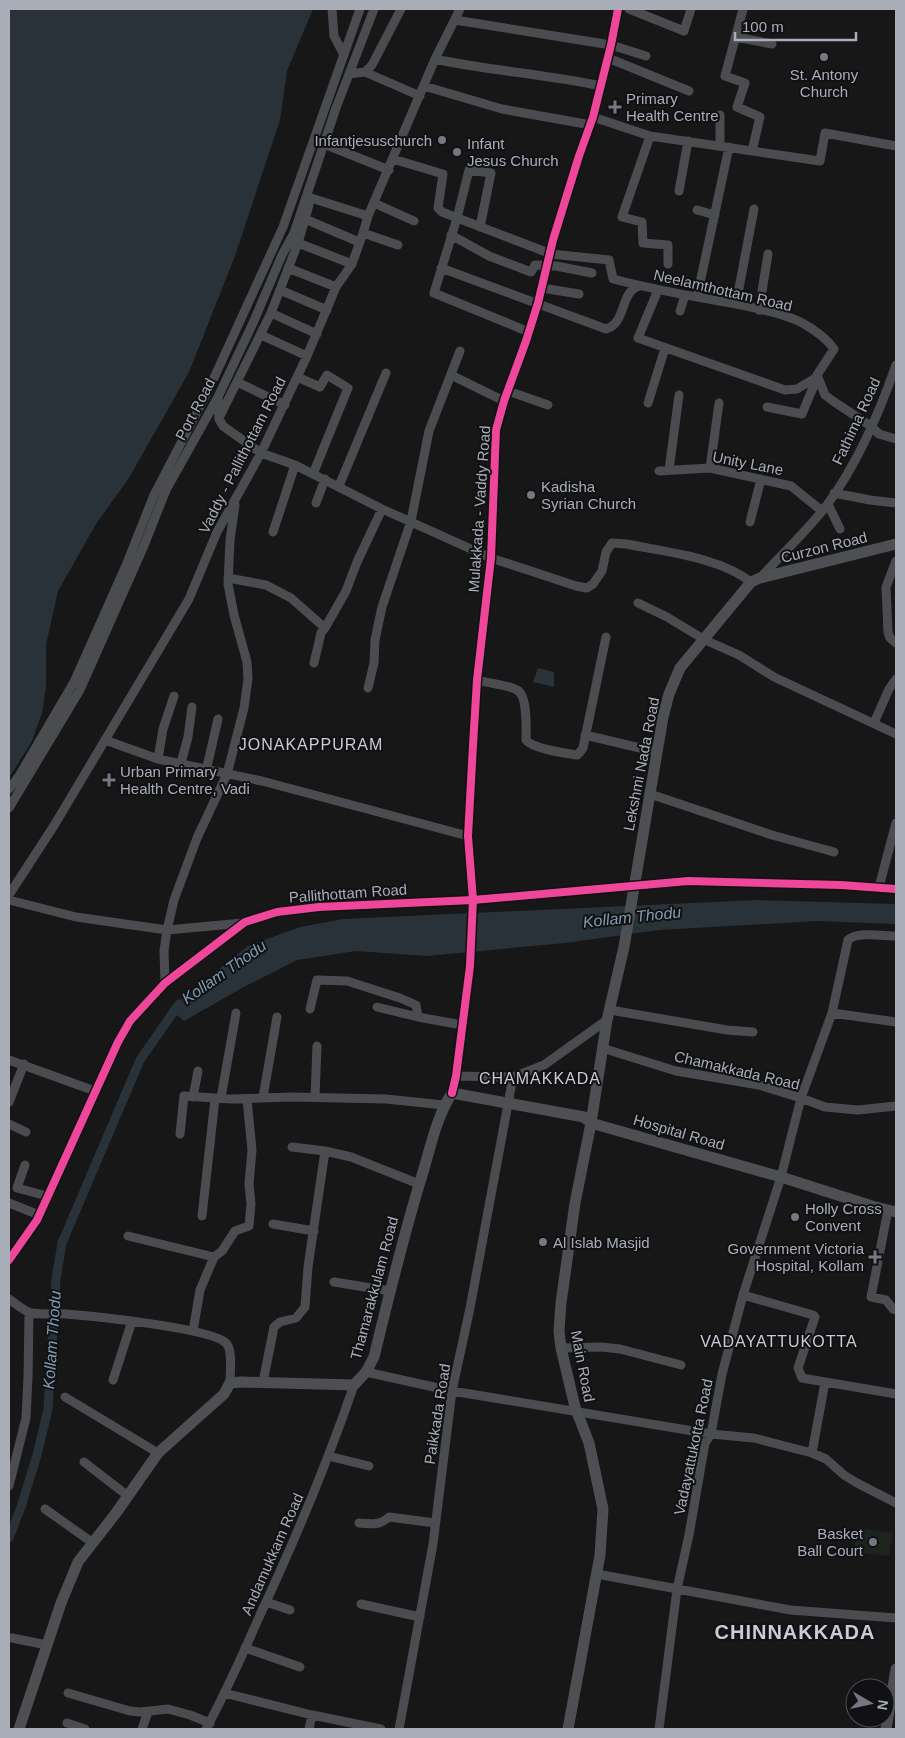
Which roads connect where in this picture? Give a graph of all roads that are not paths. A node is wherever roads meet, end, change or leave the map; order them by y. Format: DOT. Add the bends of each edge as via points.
graph roads {
  1 [pos="332,9"];
  2 [pos="360,9"];
  3 [pos="374,9"];
  4 [pos="401,9"];
  5 [pos="460,9"];
  6 [pos="618,9"];
  7 [pos="629,9"];
  8 [pos="692,9"];
  9 [pos="743,9"];
  10 [pos="455,20"];
  11 [pos="736,37"];
  12 [pos="772,44"];
  13 [pos="611,45"];
  14 [pos="344,55"];
  15 [pos="646,56"];
  16 [pos="608,58"];
  17 [pos="435,59"];
  18 [pos="365,72"];
  19 [pos="349,74"];
  20 [pos="424,86"];
  21 [pos="601,86"];
  22 [pos="689,91"];
  23 [pos="420,96"];
  24 [pos="720,115"];
  25 [pos="592,121"];
  26 [pos="650,136"];
  27 [pos="688,141"];
  28 [pos="324,144"];
  29 [pos="896,146"];
  30 [pos="724,147"];
  31 [pos="752,150"];
  32 [pos="393,159"];
  33 [pos="318,161"];
  34 [pos="389,170"];
  35 [pos="679,191"];
  36 [pos="311,198"];
  37 [pos="374,203"];
  38 [pos="754,209"];
  39 [pos="697,210"];
  40 [pos="715,215"];
  41 [pos="368,216"];
  42 [pos="457,218"];
  43 [pos="305,219"];
  44 [pos="414,221"];
  45 [pos="480,227"];
  46 [pos="452,235"];
  47 [pos="361,237"];
  48 [pos="298,243"];
  49 [pos="398,245"];
  50 [pos="551,254"];
  51 [pos="768,254"];
  52 [pos="352,264"];
  53 [pos="668,264"];
  54 [pos="548,266"];
  55 [pos="288,268"];
  56 [pos="441,268"];
  57 [pos="592,273"];
  58 [pos="639,286"];
  59 [pos="336,287"];
  60 [pos="542,288"];
  61 [pos="280,290"];
  62 [pos="658,290"];
  63 [pos="579,294"];
  64 [pos="685,295"];
  65 [pos="697,297"];
  66 [pos="538,303"];
  67 [pos="736,304"];
  68 [pos="327,310"];
  69 [pos="759,310"];
  70 [pos="680,311"];
  71 [pos="271,313"];
  72 [pos="529,332"];
  73 [pos="261,334"];
  74 [pos="317,334"];
  75 [pos="665,348"];
  76 [pos="460,351"];
  77 [pos="307,356"];
  78 [pos="896,365"];
  79 [pos="386,373"];
  80 [pos="451,375"];
  81 [pos="297,377"];
  82 [pos="817,377"];
  83 [pos="237,382"];
  84 [pos="208,391"];
  85 [pos="508,391"];
  86 [pos="218,396"];
  87 [pos="679,396"];
  88 [pos="504,401"];
  89 [pos="648,403"];
  90 [pos="719,403"];
  91 [pos="284,405"];
  92 [pos="548,405"];
  93 [pos="767,407"];
  94 [pos="219,419"];
  95 [pos="872,427"];
  96 [pos="896,439"];
  97 [pos="261,453"];
  98 [pos="295,465"];
  99 [pos="710,468"];
  100 [pos="313,474"];
  101 [pos="325,479"];
  102 [pos="761,479"];
  103 [pos="339,486"];
  104 [pos="834,493"];
  105 [pos="236,498"];
  106 [pos="316,503"];
  107 [pos="896,503"];
  108 [pos="382,508"];
  109 [pos="825,508"];
  110 [pos="411,521"];
  111 [pos="750,522"];
  112 [pos="840,529"];
  113 [pos="273,532"];
  114 [pos="896,544"];
  115 [pos="491,558"];
  116 [pos="896,561"];
  117 [pos="228,578"];
  118 [pos="755,580"];
  119 [pos="638,603"];
  120 [pos="325,628"];
  121 [pos="606,638"];
  122 [pos="705,640"];
  123 [pos="896,642"];
  124 [pos="314,663"];
  125 [pos="896,679"];
  126 [pos="477,680"];
  127 [pos="368,688"];
  128 [pos="174,696"];
  129 [pos="192,707"];
  130 [pos="218,719"];
  131 [pos="874,723"];
  132 [pos="896,734"];
  133 [pos="585,735"];
  134 [pos="105,740"];
  135 [pos="657,752"];
  136 [pos="158,759"];
  137 [pos="181,763"];
  138 [pos="206,771"];
  139 [pos="227,774"];
  140 [pos="9,789"];
  141 [pos="650,794"];
  142 [pos="9,808"];
  143 [pos="896,823"];
  144 [pos="468,836"];
  145 [pos="834,852"];
  146 [pos="879,887"];
  147 [pos="896,888"];
  148 [pos="633,892"];
  149 [pos="9,895"];
  150 [pos="9,900"];
  151 [pos="473,904"];
  152 [pos="245,922"];
  153 [pos="166,930"];
  154 [pos="896,936"];
  155 [pos="624,947"];
  156 [pos="470,966"];
  157 [pos="165,983"];
  158 [pos="377,1007"];
  159 [pos="310,1010"];
  160 [pos="236,1013"];
  161 [pos="832,1013"];
  162 [pos="608,1015"];
  163 [pos="277,1017"];
  164 [pos="418,1017"];
  165 [pos="896,1022"];
  166 [pos="462,1025"];
  167 [pos="753,1032"];
  168 [pos="317,1046"];
  169 [pos="602,1048"];
  170 [pos="9,1060"];
  171 [pos="24,1064"];
  172 [pos="198,1071"];
  173 [pos="456,1076"];
  174 [pos="513,1077"];
  175 [pos="95,1091"];
  176 [pos="452,1092"];
  177 [pos="193,1097"];
  178 [pos="263,1097"];
  179 [pos="218,1098"];
  180 [pos="315,1098"];
  181 [pos="802,1098"];
  182 [pos="247,1099"];
  183 [pos="9,1102"];
  184 [pos="509,1103"];
  185 [pos="444,1105"];
  186 [pos="896,1106"];
  187 [pos="591,1123"];
  188 [pos="9,1124"];
  189 [pos="26,1132"];
  190 [pos="180,1134"];
  191 [pos="292,1147"];
  192 [pos="325,1152"];
  193 [pos="25,1165"];
  194 [pos="782,1177"];
  195 [pos="419,1184"];
  196 [pos="48,1196"];
  197 [pos="9,1203"];
  198 [pos="892,1211"];
  199 [pos="39,1215"];
  200 [pos="202,1216"];
  201 [pos="273,1224"];
  202 [pos="314,1231"];
  203 [pos="128,1236"];
  204 [pos="9,1243"];
  205 [pos="19,1247"];
  206 [pos="214,1257"];
  207 [pos="9,1260"];
  208 [pos="334,1282"];
  209 [pos="390,1291"];
  210 [pos="743,1295"];
  211 [pos="9,1299"];
  212 [pos="896,1310"];
  213 [pos="32,1313"];
  214 [pos="132,1321"];
  215 [pos="193,1331"];
  216 [pos="561,1348"];
  217 [pos="681,1364"];
  218 [pos="366,1372"];
  219 [pos="112,1380"];
  220 [pos="263,1382"];
  221 [pos="825,1382"];
  222 [pos="230,1384"];
  223 [pos="354,1385"];
  224 [pos="452,1391"];
  225 [pos="896,1394"];
  226 [pos="65,1398"];
  227 [pos="577,1412"];
  228 [pos="711,1434"];
  229 [pos="158,1453"];
  230 [pos="812,1453"];
  231 [pos="328,1456"];
  232 [pos="84,1462"];
  233 [pos="369,1466"];
  234 [pos="9,1483"];
  235 [pos="128,1496"];
  236 [pos="896,1503"];
  237 [pos="45,1509"];
  238 [pos="359,1522"];
  239 [pos="435,1523"];
  240 [pos="93,1543"];
  241 [pos="597,1574"];
  242 [pos="677,1589"];
  243 [pos="266,1602"];
  244 [pos="361,1604"];
  245 [pos="290,1610"];
  246 [pos="420,1617"];
  247 [pos="896,1618"];
  248 [pos="12,1638"];
  249 [pos="47,1645"];
  250 [pos="245,1648"];
  251 [pos="300,1667"];
  252 [pos="896,1669"];
  253 [pos="68,1693"];
  254 [pos="224,1693"];
  255 [pos="896,1708"];
  256 [pos="148,1712"];
  257 [pos="312,1715"];
  258 [pos="66,1723"];
  259 [pos="208,1726"];
  260 [pos="19,1729"];
  261 [pos="85,1729"];
  262 [pos="142,1729"];
  263 [pos="309,1729"];
  264 [pos="381,1729"];
  265 [pos="399,1729"];
  266 [pos="568,1729"];
  267 [pos="659,1729"];
  268 [pos="886,1729"];
  269 [pos="893,1729"];
  1 -- 14 [label="street" via="334,36"];
  2 -- 14 [label="street, Port Road"];
  3 -- 19 [label="street, Port Road"];
  4 -- 18 [label="street" via="372,65"];
  5 -- 10 [label="street, Vaddy - Pallithottam Road"];
  6 -- 13 [label="street, Mulakkada - Vaddy Road"];
  7 -- 8 [label="street" via="684,32"];
  9 -- 11 [label="street"];
  10 -- 13 [label="street"];
  10 -- 17 [label="street, Vaddy - Pallithottam Road"];
  11 -- 12 [label="street"];
  11 -- 31 [label="street" via="725,76 745,83 737,107 760,117"];
  13 -- 15 [label="street"];
  13 -- 16 [label="street, Mulakkada - Vaddy Road"];
  14 -- 84 [label="street, Port Road" via="283,227"];
  16 -- 21 [label="street, Mulakkada - Vaddy Road"];
  16 -- 22 [label="street"];
  17 -- 20 [label="street, Vaddy - Pallithottam Road"];
  17 -- 21 [label="street"];
  18 -- 19 [label="street"];
  18 -- 23 [label="street"];
  19 -- 28 [label="street, Port Road"];
  20 -- 23 [label="street, Vaddy - Pallithottam Road"];
  20 -- 25 [label="street" via="502,109"];
  21 -- 25 [label="street, Mulakkada - Vaddy Road"];
  23 -- 32 [label="street, Vaddy - Pallithottam Road"];
  24 -- 30 [label="street"];
  25 -- 26 [label="street"];
  25 -- 50 [label="street, Mulakkada - Vaddy Road"];
  26 -- 27 [label="street"];
  26 -- 53 [label="street" via="622,218 642,222 643,244 668,245"];
  27 -- 30 [label="street"];
  27 -- 35 [label="street"];
  28 -- 33 [label="street, Port Road"];
  28 -- 34 [label="street"];
  29 -- 31 [label="street" via="825,133 820,161"];
  30 -- 31 [label="street"];
  30 -- 40 [label="street"];
  32 -- 34 [label="street, Vaddy - Pallithottam Road"];
  32 -- 42 [label="street" via="444,174 438,208"];
  33 -- 36 [label="street" via="319,174"];
  33 -- 86 [label="street, Port Road" via="294,233"];
  34 -- 37 [label="street, Vaddy - Pallithottam Road"];
  36 -- 41 [label="street"];
  36 -- 43 [label="street"];
  37 -- 41 [label="street, Vaddy - Pallithottam Road"];
  37 -- 44 [label="street"];
  38 -- 67 [label="street"];
  39 -- 40 [label="street"];
  40 -- 65 [label="street"];
  41 -- 47 [label="street, Vaddy - Pallithottam Road"];
  42 -- 45 [label="street"];
  42 -- 45 [label="street" via="469,170 491,173"];
  42 -- 46 [label="street"];
  43 -- 47 [label="street"];
  43 -- 48 [label="street"];
  45 -- 50 [label="street"];
  46 -- 54 [label="street" via="489,256 531,272 534,265"];
  46 -- 56 [label="street"];
  47 -- 49 [label="street"];
  47 -- 52 [label="street, Vaddy - Pallithottam Road"];
  48 -- 52 [label="street"];
  48 -- 55 [label="street"];
  50 -- 54 [label="street, Mulakkada - Vaddy Road"];
  50 -- 58 [label="street, Neelamthottam Road" via="609,260 613,279"];
  51 -- 69 [label="street"];
  52 -- 59 [label="street, Vaddy - Pallithottam Road"];
  54 -- 57 [label="street"];
  54 -- 60 [label="street, Mulakkada - Vaddy Road"];
  55 -- 59 [label="street"];
  55 -- 61 [label="street"];
  56 -- 66 [label="street"];
  56 -- 72 [label="street" via="434,293"];
  58 -- 62 [label="street, Neelamthottam Road"];
  58 -- 66 [label="street" via="632,288 616,322 606,328"];
  59 -- 68 [label="street, Vaddy - Pallithottam Road"];
  60 -- 63 [label="street"];
  60 -- 66 [label="street, Mulakkada - Vaddy Road"];
  61 -- 68 [label="street"];
  61 -- 71 [label="street"];
  62 -- 64 [label="street, Neelamthottam Road"];
  62 -- 75 [label="street" via="638,338"];
  64 -- 65 [label="street, Neelamthottam Road"];
  64 -- 70 [label="street"];
  65 -- 67 [label="street, Neelamthottam Road"];
  66 -- 72 [label="street, Mulakkada - Vaddy Road"];
  67 -- 69 [label="street, Neelamthottam Road"];
  68 -- 74 [label="street, Vaddy - Pallithottam Road"];
  69 -- 82 [label="street, Neelamthottam Road" via="790,318 833,347"];
  71 -- 73 [label="street"];
  71 -- 74 [label="street"];
  72 -- 85 [label="street, Mulakkada - Vaddy Road"];
  73 -- 77 [label="street"];
  73 -- 83 [label="street"];
  74 -- 77 [label="street, Vaddy - Pallithottam Road"];
  75 -- 82 [label="street" via="785,390 798,389"];
  75 -- 89 [label="street"];
  76 -- 80 [label="street"];
  77 -- 81 [label="street, Vaddy - Pallithottam Road"];
  78 -- 95 [label="street, Fathima Road"];
  79 -- 103 [label="street"];
  80 -- 88 [label="street"];
  80 -- 110 [label="street" via="429,431"];
  81 -- 91 [label="street, Vaddy - Pallithottam Road"];
  81 -- 100 [label="street" via="320,387 326,375 348,388"];
  82 -- 93 [label="street" via="802,414"];
  82 -- 95 [label="street" via="833,401"];
  83 -- 91 [label="street"];
  83 -- 94 [label="street"];
  84 -- 86 [label="street"];
  84 -- 140 [label="street, Port Road" via="154,495 74,682"];
  85 -- 88 [label="street, Mulakkada - Vaddy Road"];
  85 -- 92 [label="street"];
  86 -- 94 [label="street"];
  86 -- 142 [label="street, Port Road" via="166,490 80,690"];
  87 -- 99 [label="street, Unity Lane" via="664,471"];
  88 -- 115 [label="street, Mulakkada - Vaddy Road" via="496,430"];
  90 -- 99 [label="street"];
  91 -- 97 [label="street, Vaddy - Pallithottam Road"];
  94 -- 97 [label="street" via="223,426"];
  95 -- 96 [label="street" via="879,434"];
  95 -- 104 [label="street, Fathima Road" via="852,468"];
  97 -- 98 [label="street"];
  97 -- 105 [label="street, Vaddy - Pallithottam Road"];
  98 -- 100 [label="street"];
  98 -- 113 [label="street"];
  99 -- 102 [label="street, Unity Lane"];
  100 -- 101 [label="street"];
  101 -- 103 [label="street"];
  101 -- 106 [label="street"];
  102 -- 109 [label="street, Unity Lane" via="791,486"];
  102 -- 111 [label="street"];
  103 -- 108 [label="street"];
  104 -- 107 [label="street"];
  104 -- 109 [label="street, Fathima Road"];
  105 -- 117 [label="street"];
  105 -- 134 [label="street, Vaddy - Pallithottam Road" via="217,532 189,599"];
  108 -- 110 [label="street"];
  108 -- 120 [label="street" via="346,591"];
  109 -- 112 [label="street"];
  109 -- 118 [label="street, Fathima Road"];
  110 -- 115 [label="street"];
  110 -- 127 [label="street" via="382,607"];
  114 -- 118 [label="main road, Curzon Road"];
  115 -- 118 [label="street" via="587,588 602,571 606,552 612,543 626,544 726,567"];
  115 -- 126 [label="street, Mulakkada - Vaddy Road"];
  116 -- 123 [label="street" via="886,587 888,632"];
  117 -- 120 [label="street" via="266,585 290,598"];
  117 -- 139 [label="street" via="248,678 244,708"];
  118 -- 122 [label="main road, Lekshmi Nada Road"];
  119 -- 122 [label="street" via="667,616"];
  120 -- 124 [label="street" via="320,633"];
  121 -- 133 [label="street"];
  122 -- 131 [label="street"];
  122 -- 135 [label="main road, Lekshmi Nada Road" via="680,668 672,686"];
  125 -- 131 [label="street"];
  126 -- 133 [label="street" via="517,690 522,696 526,740 531,744 577,755 583,748"];
  126 -- 144 [label="street, Mulakkada - Vaddy Road"];
  128 -- 136 [label="street" via="163,729"];
  129 -- 137 [label="street"];
  130 -- 138 [label="street"];
  131 -- 132 [label="street"];
  133 -- 135 [label="street"];
  134 -- 136 [label="street"];
  134 -- 149 [label="street, Vaddy - Pallithottam Road"];
  135 -- 141 [label="main road, Lekshmi Nada Road"];
  136 -- 137 [label="street"];
  137 -- 138 [label="street"];
  138 -- 139 [label="street"];
  139 -- 144 [label="street"];
  139 -- 153 [label="street" via="197,838"];
  141 -- 145 [label="street"];
  141 -- 148 [label="main road, Lekshmi Nada Road"];
  143 -- 146 [label="street"];
  144 -- 151 [label="street, Mulakkada - Vaddy Road"];
  146 -- 147 [label="street, Pallithottam Road"];
  146 -- 148 [label="street, Pallithottam Road" via="688,881"];
  148 -- 151 [label="street, Pallithottam Road"];
  148 -- 155 [label="main road, Lekshmi Nada Road"];
  150 -- 153 [label="street" via="76,917"];
  151 -- 152 [label="street, Pallithottam Road" via="319,907 277,912"];
  151 -- 156 [label="street, Mulakkada - Vaddy Road"];
  152 -- 153 [label="street"];
  152 -- 157 [label="street, Pallithottam Road"];
  153 -- 157 [label="street"];
  154 -- 161 [label="street, Vadayattukotta Road" via="861,934 848,940"];
  155 -- 162 [label="main road, Main Road"];
  156 -- 166 [label="street, Thamarakkulam Road"];
  157 -- 175 [label="street, Pallithottam Road" via="130,1021"];
  158 -- 164 [label="street"];
  159 -- 164 [label="street" via="317,980 347,981 416,1006"];
  160 -- 179 [label="street"];
  161 -- 165 [label="street"];
  161 -- 181 [label="street, Vadayattukotta Road"];
  162 -- 167 [label="street"];
  162 -- 169 [label="main road, Main Road"];
  162 -- 174 [label="street" via="544,1065"];
  163 -- 178 [label="street"];
  164 -- 166 [label="street"];
  166 -- 173 [label="street, Thamarakkulam Road"];
  168 -- 180 [label="street"];
  169 -- 181 [label="street, Chamakkada Road" via="676,1071 759,1085"];
  169 -- 187 [label="main road, Main Road"];
  170 -- 171 [label="street"];
  171 -- 175 [label="street"];
  171 -- 183 [label="street"];
  172 -- 177 [label="street"];
  173 -- 174 [label="street"];
  173 -- 176 [label="street, Thamarakkulam Road"];
  174 -- 184 [label="street, Paikkada Road"];
  175 -- 196 [label="street, Pallithottam Road"];
  176 -- 184 [label="main road, Hospital Road"];
  176 -- 185 [label="main road, Thamarakkulam Road"];
  177 -- 179 [label="street"];
  177 -- 190 [label="street" via="184,1096"];
  178 -- 180 [label="street"];
  178 -- 182 [label="street"];
  179 -- 182 [label="street"];
  179 -- 200 [label="street"];
  180 -- 185 [label="street" via="386,1099"];
  181 -- 186 [label="street, Chamakkada Road" via="825,1107 858,1110"];
  181 -- 194 [label="street, Vadayattukotta Road"];
  182 -- 206 [label="street" via="252,1150 249,1226 235,1231"];
  184 -- 187 [label="main road, Hospital Road" via="584,1117"];
  184 -- 224 [label="street, Paikkada Road"];
  185 -- 195 [label="main road, Thamarakkulam Road"];
  187 -- 194 [label="main road, Hospital Road"];
  187 -- 216 [label="main road, Main Road" via="575,1203 561,1303"];
  188 -- 189 [label="street"];
  191 -- 192 [label="street"];
  192 -- 195 [label="street" via="351,1157"];
  192 -- 202 [label="street"];
  193 -- 196 [label="street" via="17,1188"];
  194 -- 198 [label="main road, Hospital Road"];
  194 -- 210 [label="street, Vadayattukotta Road"];
  195 -- 209 [label="main road, Thamarakkulam Road"];
  196 -- 199 [label="street, Pallithottam Road"];
  197 -- 199 [label="street"];
  198 -- 212 [label="street" via="872,1297 886,1300"];
  199 -- 205 [label="street, Pallithottam Road"];
  201 -- 202 [label="street"];
  202 -- 220 [label="street" via="305,1307 296,1318 274,1327"];
  203 -- 206 [label="street"];
  204 -- 205 [label="street"];
  205 -- 207 [label="street, Pallithottam Road"];
  206 -- 215 [label="street" via="200,1290"];
  208 -- 209 [label="street"];
  209 -- 218 [label="main road, Thamarakkulam Road" via="374,1357"];
  210 -- 221 [label="street" via="815,1317 798,1368 802,1378"];
  210 -- 228 [label="street, Vadayattukotta Road" via="722,1374"];
  211 -- 213 [label="street"];
  213 -- 214 [label="street"];
  213 -- 234 [label="street" via="26,1418"];
  214 -- 215 [label="street"];
  214 -- 219 [label="street"];
  215 -- 222 [label="street" via="227,1343 230,1349"];
  216 -- 217 [label="street" via="620,1349"];
  216 -- 227 [label="main road, Main Road"];
  218 -- 223 [label="main road, Thamarakkulam Road"];
  218 -- 224 [label="street"];
  220 -- 222 [label="main road"];
  220 -- 223 [label="main road"];
  221 -- 225 [label="street"];
  221 -- 230 [label="street"];
  222 -- 229 [label="main road" via="224,1394"];
  223 -- 231 [label="street, Andamukkam Road"];
  224 -- 227 [label="street"];
  224 -- 239 [label="street, Paikkada Road"];
  226 -- 229 [label="street"];
  227 -- 228 [label="street"];
  227 -- 241 [label="main road, Main Road" via="589,1443 603,1508"];
  228 -- 230 [label="street" via="754,1438"];
  228 -- 242 [label="street, Vadayattukotta Road" via="705,1443 690,1535"];
  229 -- 235 [label="main road"];
  230 -- 236 [label="street" via="826,1459 844,1475"];
  231 -- 233 [label="street"];
  231 -- 243 [label="street, Andamukkam Road"];
  232 -- 235 [label="street"];
  235 -- 240 [label="main road"];
  237 -- 240 [label="street"];
  238 -- 239 [label="street" via="376,1525 388,1517"];
  239 -- 246 [label="street, Paikkada Road"];
  240 -- 249 [label="main road" via="78,1562"];
  241 -- 242 [label="street"];
  241 -- 266 [label="main road, Main Road"];
  242 -- 247 [label="street" via="790,1610"];
  242 -- 267 [label="street, Vadayattukotta Road"];
  243 -- 245 [label="street"];
  243 -- 250 [label="street, Andamukkam Road"];
  244 -- 246 [label="street"];
  246 -- 265 [label="street, Paikkada Road"];
  248 -- 249 [label="street"];
  249 -- 260 [label="main road"];
  250 -- 251 [label="street"];
  250 -- 254 [label="street, Andamukkam Road"];
  252 -- 268 [label="main road"];
  253 -- 256 [label="street" via="130,1711"];
  254 -- 257 [label="street"];
  254 -- 259 [label="street, Andamukkam Road"];
  255 -- 269 [label="main road"];
  256 -- 259 [label="street" via="168,1710 190,1715"];
  256 -- 262 [label="street"];
  257 -- 263 [label="street"];
  257 -- 264 [label="street"];
  258 -- 261 [label="street"];
}
